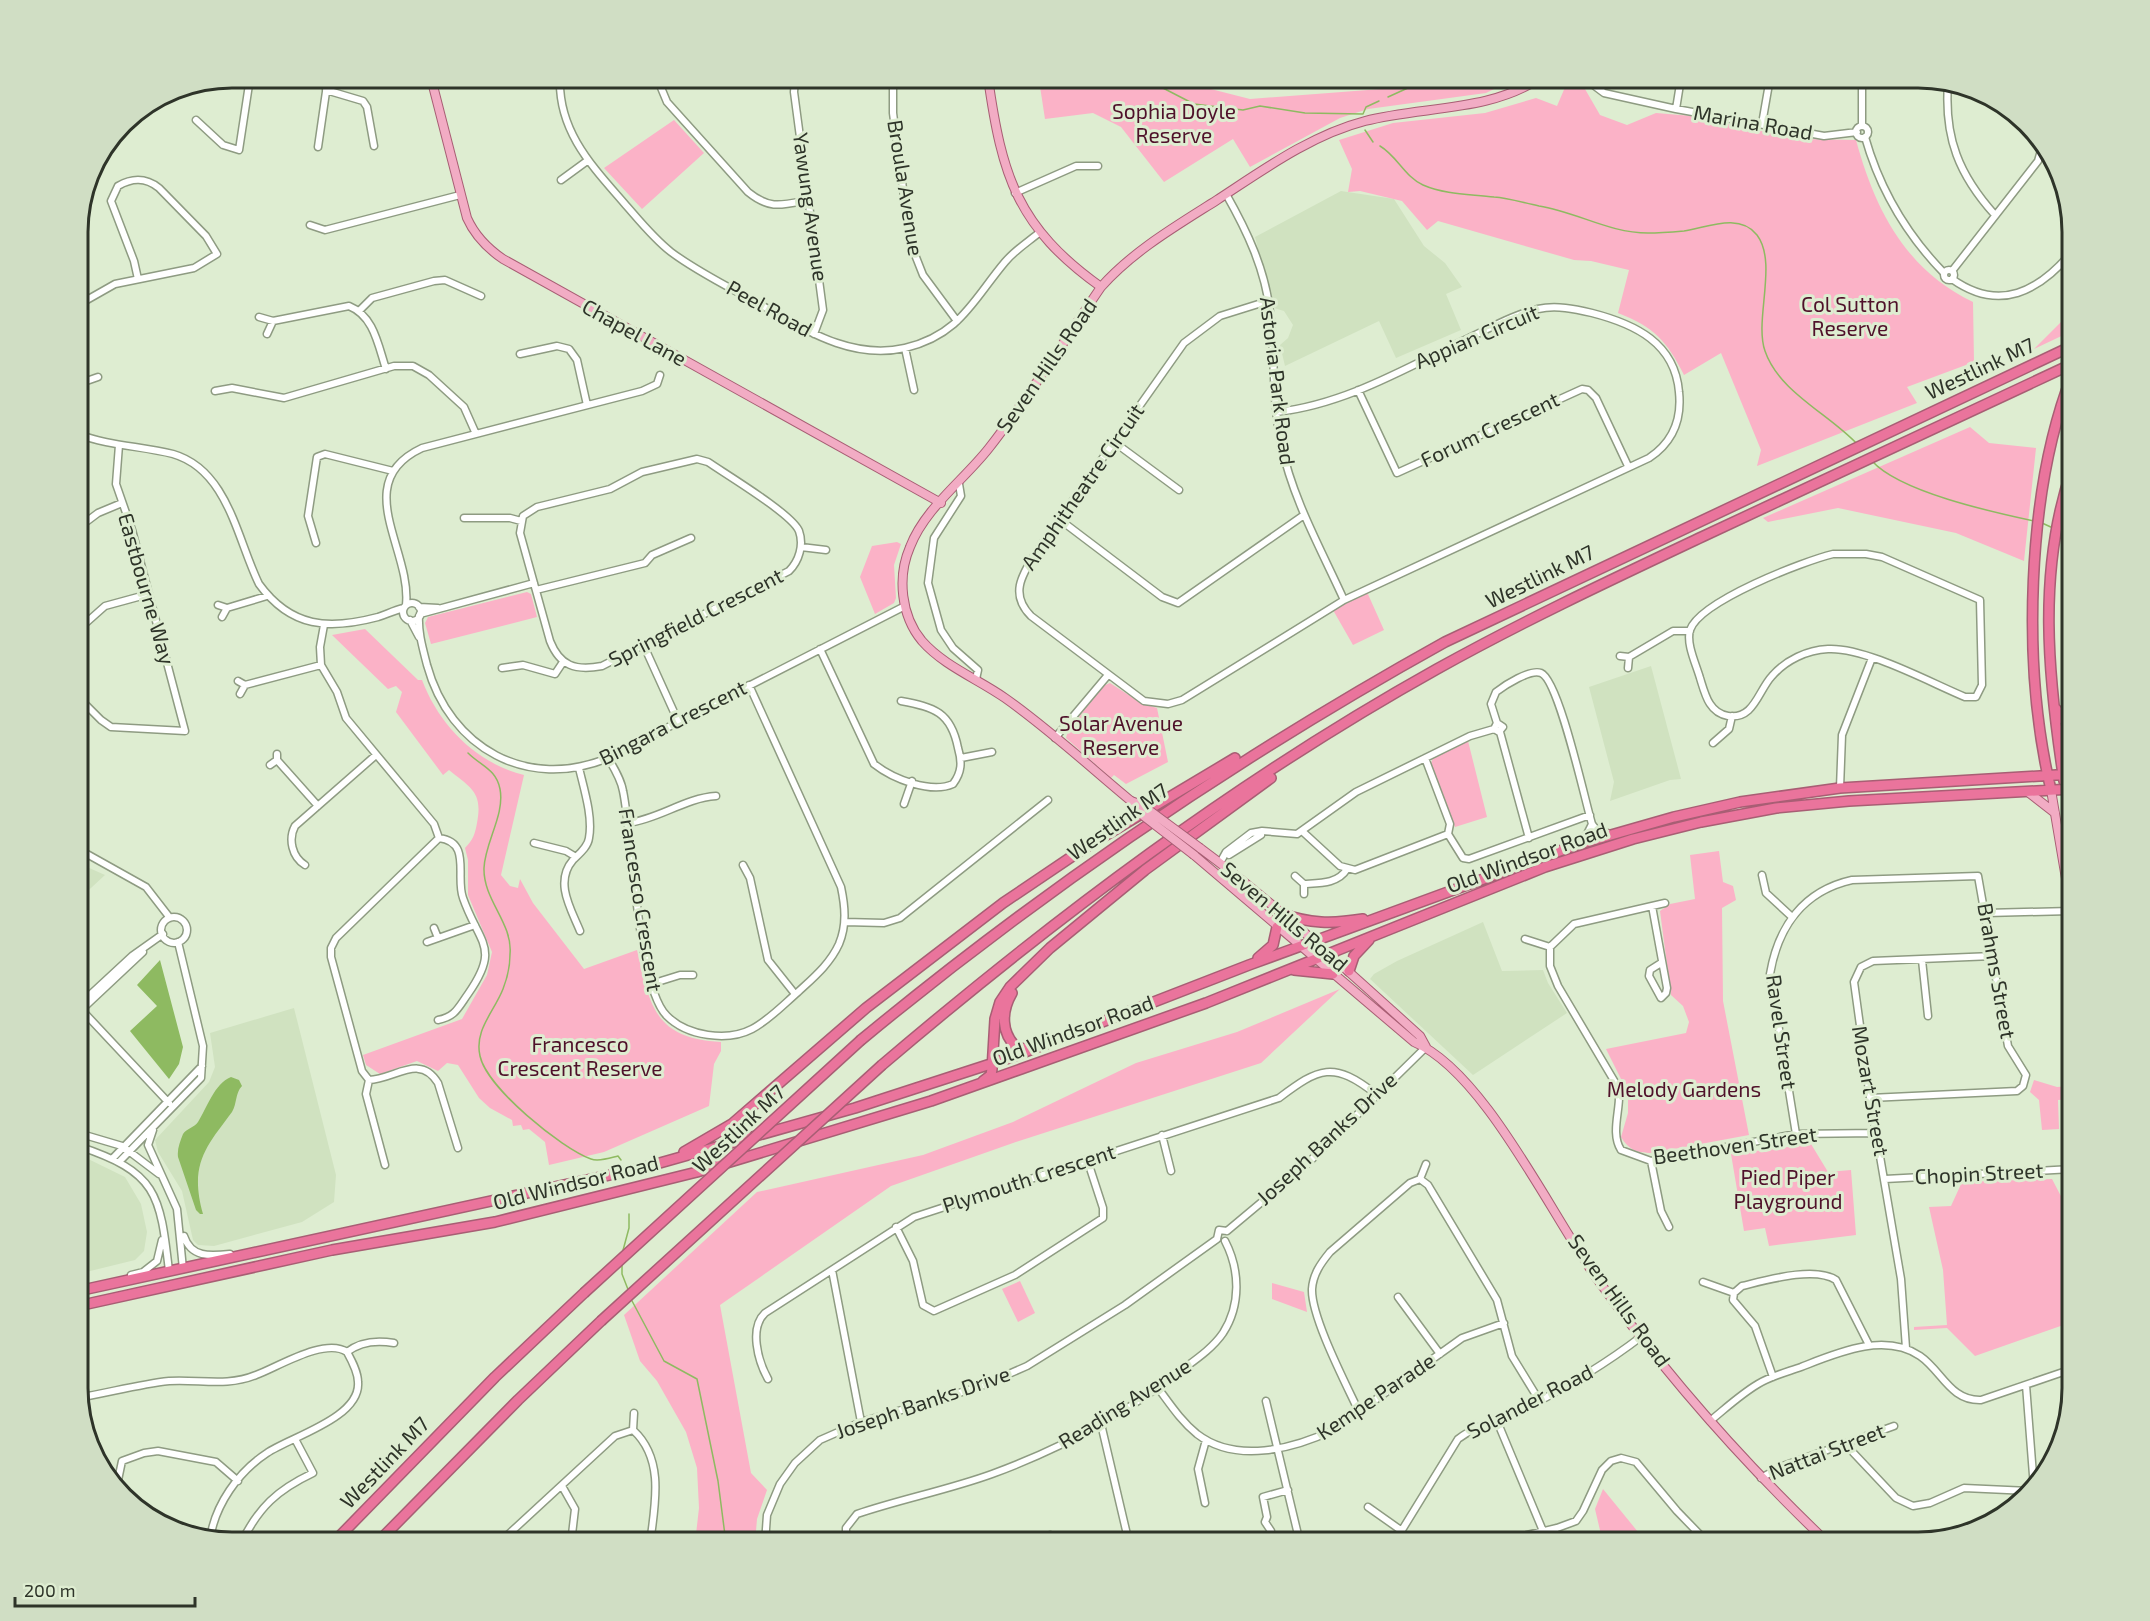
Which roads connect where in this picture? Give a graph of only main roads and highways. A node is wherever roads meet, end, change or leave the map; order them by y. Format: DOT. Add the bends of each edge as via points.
graph roads {
  1 [pos="433,88"];
  2 [pos="989,88"];
  3 [pos="1524,88"];
  4 [pos="1101,287"];
  5 [pos="2062,351"];
  6 [pos="2062,369"];
  7 [pos="2062,405"];
  8 [pos="2062,499"];
  9 [pos="941,503"];
  10 [pos="1358,691"];
  11 [pos="2055,707"];
  12 [pos="2062,717"];
  13 [pos="2062,744"];
  14 [pos="1302,751"];
  15 [pos="2048,775"];
  16 [pos="2062,775"];
  17 [pos="1840,788"];
  18 [pos="2062,789"];
  19 [pos="2051,790"];
  20 [pos="2028,792"];
  21 [pos="1842,802"];
  22 [pos="2055,813"];
  23 [pos="1198,854"];
  24 [pos="2062,854"];
  25 [pos="1220,863"];
  26 [pos="1223,877"];
  27 [pos="1280,913"];
  28 [pos="1386,915"];
  29 [pos="1277,927"];
  30 [pos="1375,935"];
  31 [pos="1314,942"];
  32 [pos="1301,947"];
  33 [pos="1050,948"];
  34 [pos="1328,954"];
  35 [pos="1316,959"];
  36 [pos="1249,965"];
  37 [pos="1349,971"];
  38 [pos="1280,973"];
  39 [pos="1333,974"];
  40 [pos="1426,1047"];
  41 [pos="1033,1049"];
  42 [pos="993,1063"];
  43 [pos="973,1086"];
  44 [pos="642,1168"];
  45 [pos="183,1269"];
  46 [pos="169,1271"];
  47 [pos="171,1286"];
  48 [pos="89,1288"];
  49 [pos="89,1304"];
  50 [pos="344,1532"];
  51 [pos="388,1532"];
  52 [pos="1817,1532"];
  1 -- 9 [label="main road, Chapel Lane" via="467,218 477,236 503,259"];
  2 -- 4 [label="main road" via="997,140 1015,193 1040,232 1072,266"];
  3 -- 4 [label="main road, Seven Hills Road" via="1490,100 1389,115 1326,136 1166,231"];
  4 -- 9 [label="main road, Seven Hills Road" via="990,447"];
  5 -- 10 [label="highway, Westlink M7" via="1445,642"];
  6 -- 14 [label="highway, Westlink M7" via="1531,618 1411,684"];
  7 -- 15 [label="highway" via="2043,492 2036,553 2036,675"];
  8 -- 11 [label="highway" via="2051,559 2050,647"];
  9 -- 23 [label="main road, Seven Hills Road, bridge" via="920,528 906,556 905,606 914,629 928,648 1019,708"];
  10 -- 44 [label="highway" via="1317,710 1067,858 922,963 732,1124 696,1146"];
  10 -- 50 [label="highway, Westlink M7, bridge" via="1142,826 959,960 861,1040 495,1377"];
  11 -- 12 [label="highway"];
  11 -- 13 [label="highway"];
  14 -- 33 [label="highway"];
  14 -- 51 [label="highway, Westlink M7, bridge" via="1203,814 1106,883 882,1065 601,1321"];
  15 -- 16 [label="highway, Old Windsor Road"];
  15 -- 17 [label="highway, Old Windsor Road"];
  15 -- 19 [label="highway"];
  17 -- 21 [label="highway"];
  17 -- 28 [label="highway, Old Windsor Road" via="1740,802 1610,834"];
  18 -- 19 [label="highway, Old Windsor Road"];
  19 -- 20 [label="highway, Old Windsor Road"];
  19 -- 22 [label="main road"];
  20 -- 21 [label="highway, Old Windsor Road"];
  20 -- 22 [label="main road"];
  21 -- 30 [label="highway, Old Windsor Road" via="1776,808 1633,839 1545,867"];
  22 -- 24 [label="main road"];
  23 -- 25 [label="main road, Seven Hills Road"];
  23 -- 26 [label="main road, Seven Hills Road"];
  25 -- 26 [label="main road"];
  25 -- 27 [label="main road, Seven Hills Road"];
  26 -- 29 [label="main road, Seven Hills Road"];
  27 -- 28 [label="highway" via="1323,924"];
  27 -- 31 [label="main road, Seven Hills Road"];
  28 -- 31 [label="highway, Old Windsor Road"];
  29 -- 32 [label="main road, Seven Hills Road"];
  29 -- 36 [label="highway" via="1273,945"];
  30 -- 34 [label="highway, Old Windsor Road"];
  30 -- 37 [label="highway" via="1360,948"];
  31 -- 32 [label="highway, Old Windsor Road"];
  31 -- 34 [label="main road, Seven Hills Road"];
  32 -- 35 [label="main road, Seven Hills Road"];
  32 -- 36 [label="highway, Old Windsor Road"];
  33 -- 41 [label="highway" via="1016,986 1005,1011 1007,1037 1020,1050"];
  33 -- 42 [label="highway" via="1000,1002 994,1027"];
  34 -- 35 [label="highway, Old Windsor Road"];
  34 -- 37 [label="main road, Seven Hills Road"];
  35 -- 38 [label="highway, Old Windsor Road"];
  35 -- 39 [label="main road, Seven Hills Road"];
  36 -- 41 [label="highway, Old Windsor Road"];
  37 -- 40 [label="main road, Seven Hills Road" via="1420,1036"];
  38 -- 39 [label="highway" via="1299,969"];
  38 -- 43 [label="highway, Old Windsor Road"];
  39 -- 40 [label="main road, Seven Hills Road" via="1414,1042"];
  40 -- 52 [label="main road, Seven Hills Road" via="1489,1112 1597,1278 1642,1336 1761,1478"];
  41 -- 42 [label="highway, Old Windsor Road"];
  42 -- 43 [label="highway" via="991,1075"];
  42 -- 44 [label="highway, Old Windsor Road" via="875,1102"];
  43 -- 47 [label="highway, Old Windsor Road" via="644,1186 495,1222 332,1250"];
  44 -- 45 [label="highway, Old Windsor Road"];
  45 -- 46 [label="highway, Old Windsor Road"];
  45 -- 47 [label="highway"];
  46 -- 47 [label="highway"];
  46 -- 48 [label="highway, Old Windsor Road"];
  47 -- 49 [label="highway, Old Windsor Road"];
}
